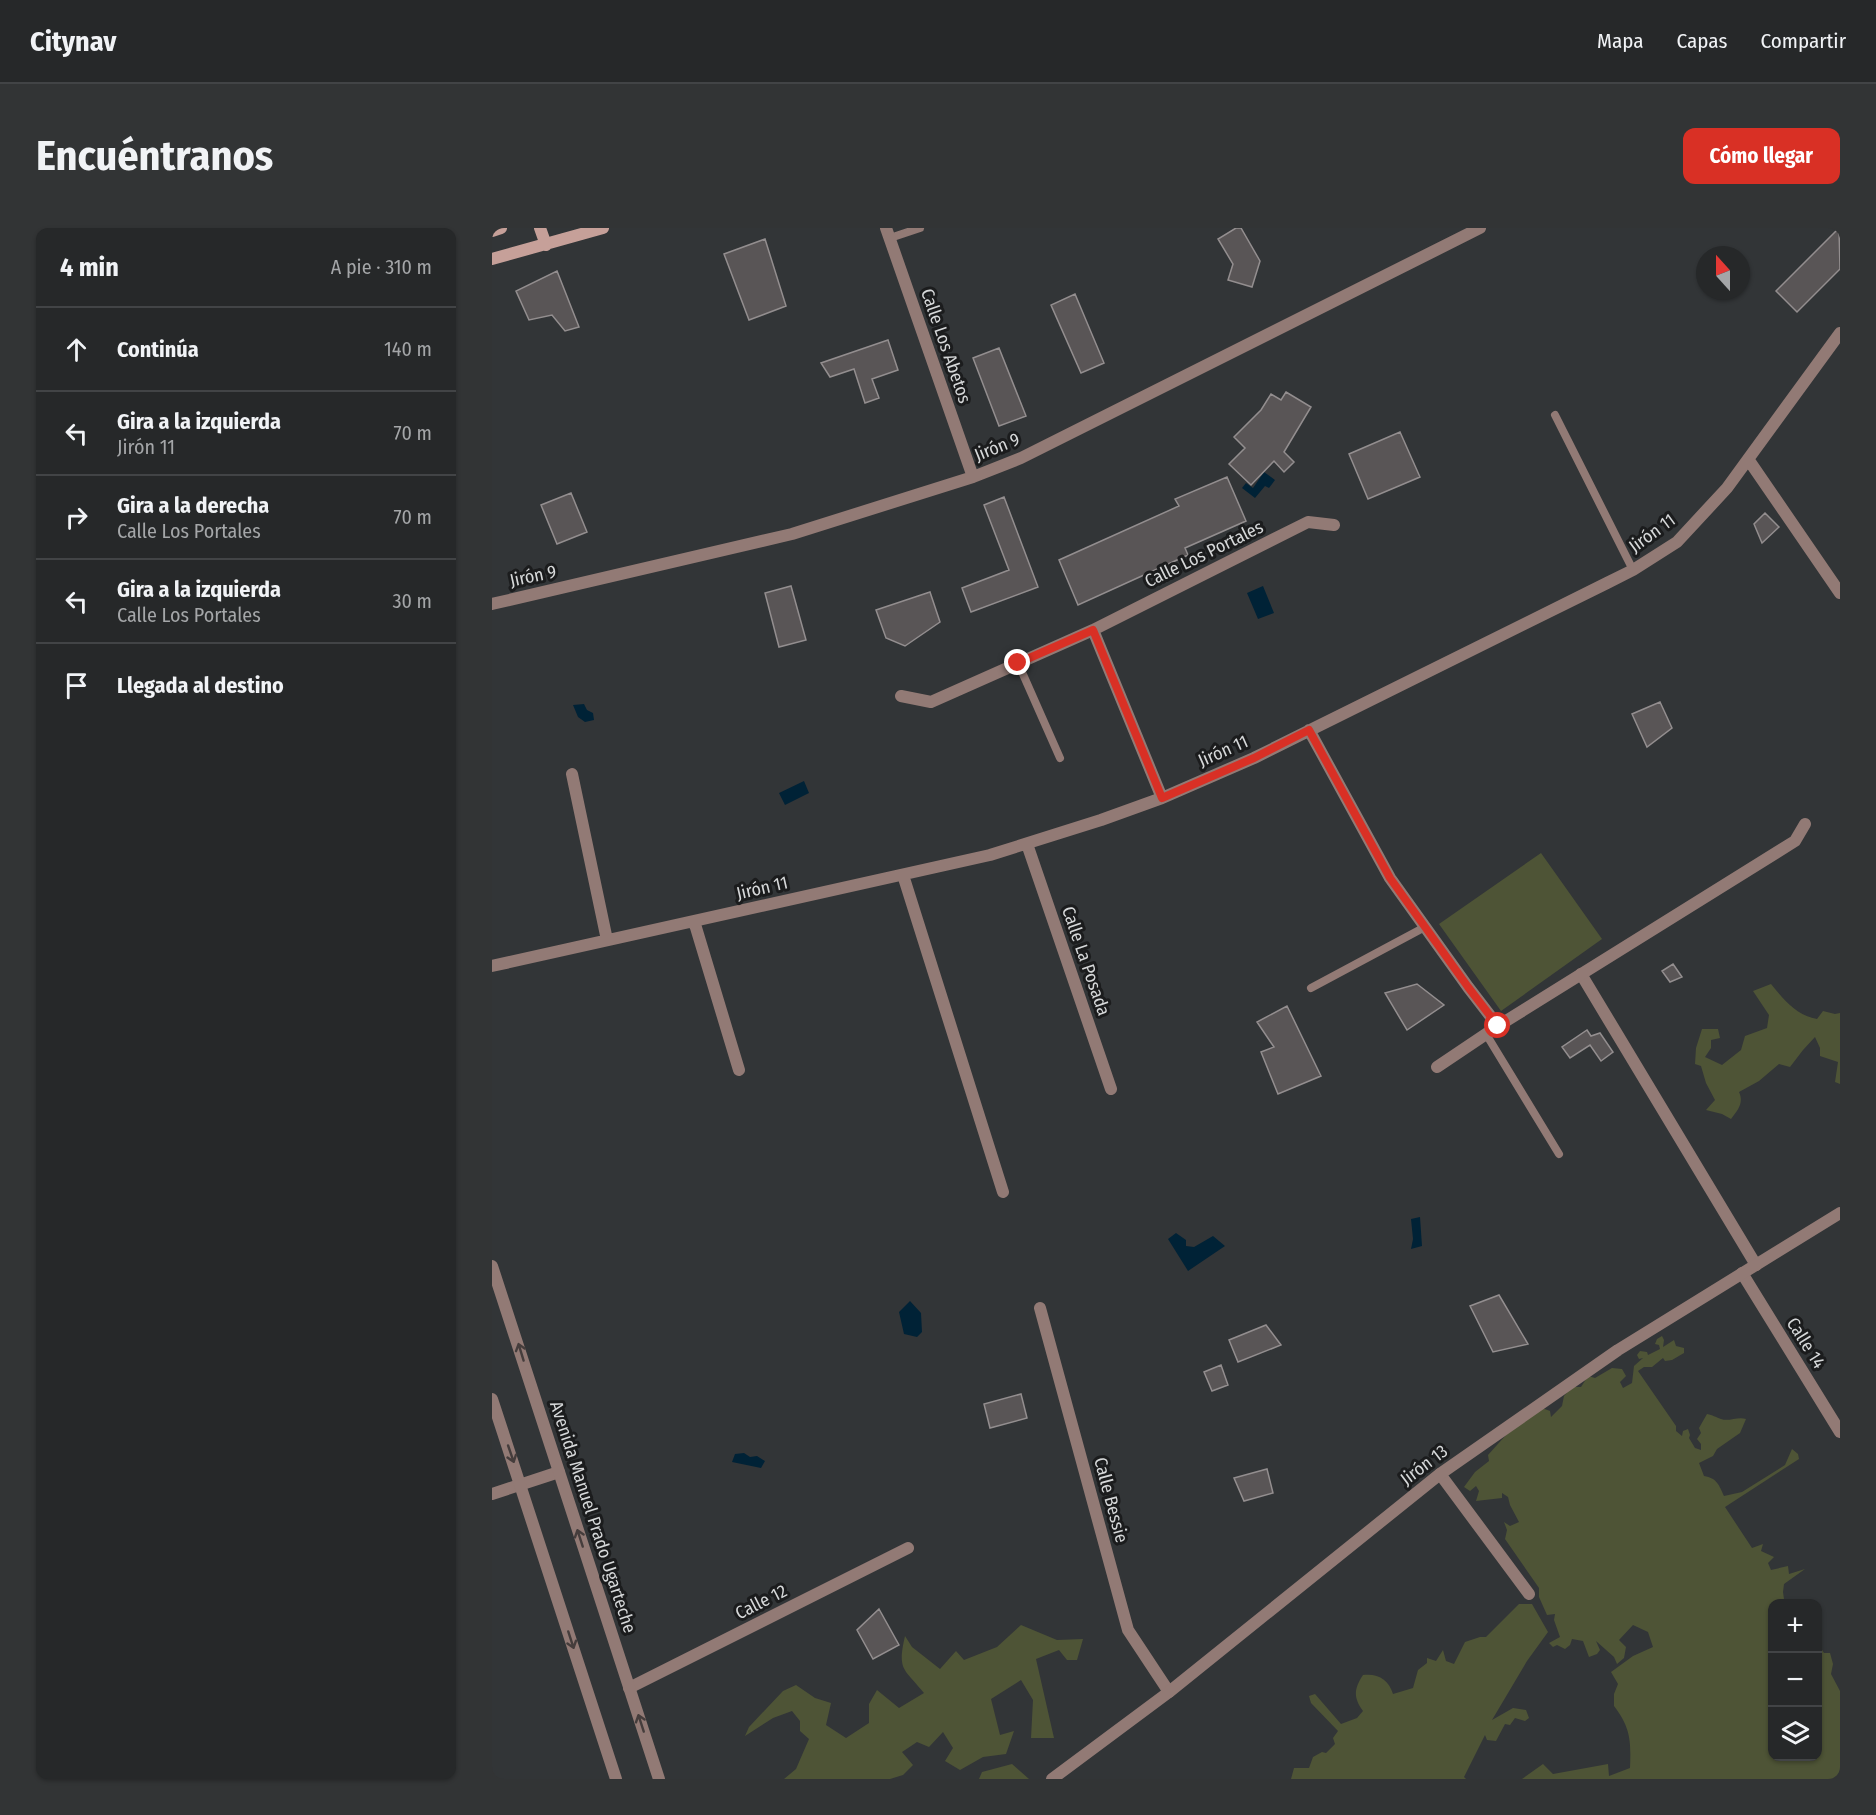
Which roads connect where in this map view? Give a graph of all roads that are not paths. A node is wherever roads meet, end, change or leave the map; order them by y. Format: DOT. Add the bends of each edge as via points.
graph roads {
  1 [pos="501,228"];
  2 [pos="540,228"];
  3 [pos="603,228"];
  4 [pos="920,228"];
  5 [pos="1480,228"];
  6 [pos="492,231"];
  7 [pos="888,233"];
  8 [pos="546,245"];
  9 [pos="492,259"];
  10 [pos="1840,333"];
  11 [pos="1555,415"];
  12 [pos="1748,459"];
  13 [pos="973,477"];
  14 [pos="1334,525"];
  15 [pos="1633,570"];
  16 [pos="1840,593"];
  17 [pos="492,604"];
  18 [pos="1093,630"];
  19 [pos="1018,663"];
  20 [pos="901,696"];
  21 [pos="1309,730"];
  22 [pos="1059,758"];
  23 [pos="572,774"];
  24 [pos="1162,798"];
  25 [pos="1805,824"];
  26 [pos="1027,844"];
  27 [pos="903,875"];
  28 [pos="694,921"];
  29 [pos="1425,927"];
  30 [pos="606,940"];
  31 [pos="492,966"];
  32 [pos="1581,974"];
  33 [pos="1311,988"];
  34 [pos="1498,1026"];
  35 [pos="1486,1034"];
  36 [pos="1437,1067"];
  37 [pos="738,1070"];
  38 [pos="1111,1089"];
  39 [pos="1559,1154"];
  40 [pos="1003,1192"];
  41 [pos="1840,1213"];
  42 [pos="1756,1265"];
  43 [pos="492,1266"];
  44 [pos="1742,1273"];
  45 [pos="1040,1308"];
  46 [pos="492,1399"];
  47 [pos="1840,1432"];
  48 [pos="559,1472"];
  49 [pos="1440,1474"];
  50 [pos="521,1485"];
  51 [pos="492,1494"];
  52 [pos="908,1548"];
  53 [pos="1529,1594"];
  54 [pos="630,1688"];
  55 [pos="1169,1692"];
  56 [pos="616,1779"];
  57 [pos="659,1779"];
  58 [pos="1053,1779"];
  1 -- 6 [label="main road"];
  2 -- 8 [label="main road"];
  3 -- 8 [label="main road"];
  4 -- 7 [label="lane"];
  5 -- 13 [label="street, Jirón 9" via="1021,458"];
  7 -- 13 [label="street, Calle Los Abetos"];
  8 -- 9 [label="main road"];
  10 -- 12 [label="street, Jirón 11"];
  11 -- 15 [label="lane"];
  12 -- 15 [label="street, Jirón 11" via="1677,542"];
  12 -- 16 [label="street"];
  13 -- 17 [label="street, Jirón 9" via="792,534"];
  14 -- 18 [label="street, Calle Los Portales" via="1308,522"];
  15 -- 21 [label="street, Jirón 11"];
  18 -- 19 [label="street, Calle Los Portales"];
  18 -- 24 [label="street"];
  19 -- 20 [label="street, Calle Los Portales" via="931,702"];
  19 -- 22 [label="lane"];
  21 -- 24 [label="street, Jirón 11"];
  21 -- 29 [label="street" via="1390,878"];
  23 -- 30 [label="street"];
  24 -- 26 [label="street, Jirón 11"];
  25 -- 32 [label="street" via="1795,841"];
  26 -- 27 [label="street, Jirón 11"];
  26 -- 38 [label="street, Calle La Posada"];
  27 -- 28 [label="street, Jirón 11"];
  27 -- 40 [label="street"];
  28 -- 30 [label="street, Jirón 11"];
  28 -- 37 [label="street"];
  29 -- 33 [label="lane"];
  29 -- 34 [label="street"];
  30 -- 31 [label="street, Jirón 11"];
  32 -- 34 [label="street"];
  32 -- 42 [label="street"];
  34 -- 35 [label="street"];
  35 -- 36 [label="street"];
  35 -- 39 [label="lane"];
  41 -- 42 [label="street, Jirón 13"];
  42 -- 44 [label="street, Jirón 13"];
  48 -- 43 [label="street, Avenida Manuel Prado Ugarteche, one-way"];
  44 -- 47 [label="street, Calle 14"];
  44 -- 49 [label="street, Jirón 13" via="1618,1350"];
  45 -- 55 [label="street, Calle Bessie" via="1128,1630"];
  46 -- 50 [label="street, one-way"];
  48 -- 50 [label="street"];
  54 -- 48 [label="street, Avenida Manuel Prado Ugarteche, one-way"];
  49 -- 53 [label="street"];
  49 -- 55 [label="street, Jirón 13"];
  50 -- 51 [label="street"];
  50 -- 56 [label="street, one-way"];
  52 -- 54 [label="street, Calle 12"];
  57 -- 54 [label="street, Avenida Manuel Prado Ugarteche, one-way"];
  55 -- 58 [label="street, Jirón 13"];
}
